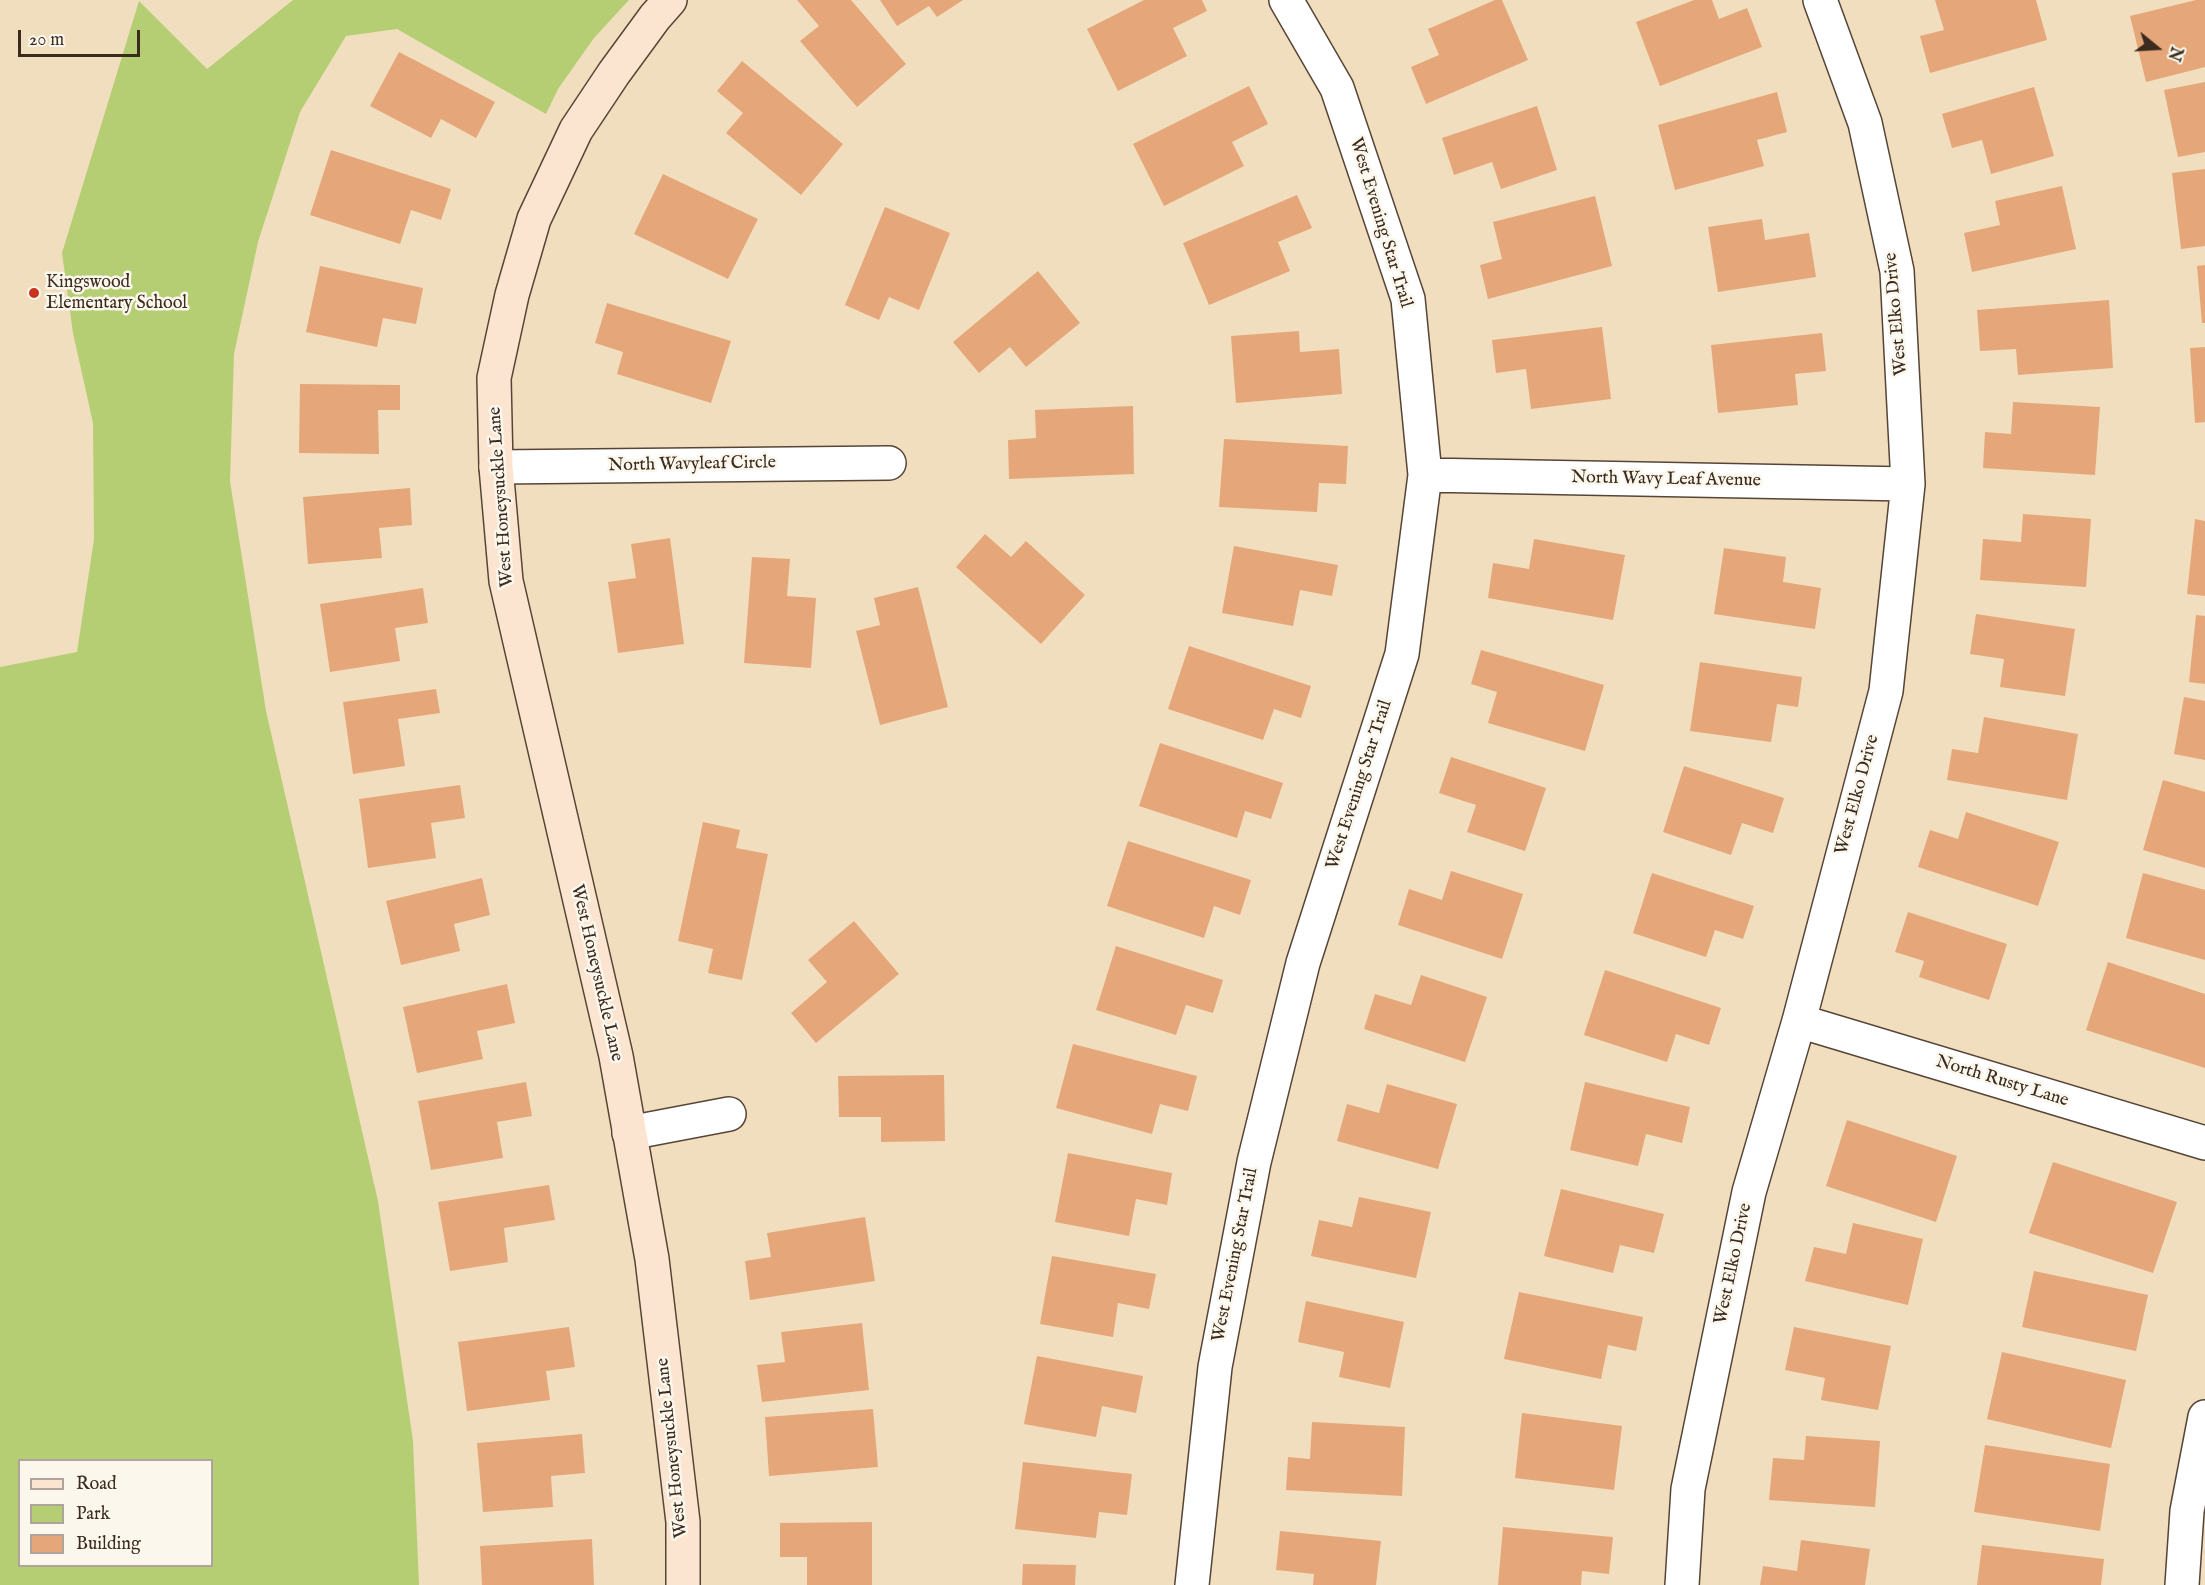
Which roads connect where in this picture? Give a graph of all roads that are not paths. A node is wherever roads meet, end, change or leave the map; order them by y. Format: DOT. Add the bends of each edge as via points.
graph roads {
  1 [pos="670,0"];
  2 [pos="1286,0"];
  3 [pos="1820,0"];
  4 [pos="889,463"];
  5 [pos="496,467"];
  6 [pos="1425,475"];
  7 [pos="1908,484"];
  8 [pos="1800,1021"];
  9 [pos="729,1114"];
  10 [pos="629,1133"];
  11 [pos="2205,1143"];
  12 [pos="2205,1417"];
  13 [pos="683,1585"];
  14 [pos="1192,1585"];
  15 [pos="1682,1585"];
  16 [pos="2182,1585"];
  1 -- 5 [label="street, West Honeysuckle Lane" via="576,130 534,219 494,378"];
  2 -- 6 [label="street, West Evening Star Trail" via="1337,88 1408,299"];
  3 -- 7 [label="street, West Elko Drive" via="1865,123 1897,271"];
  4 -- 5 [label="street, North Wavyleaf Circle"];
  5 -- 10 [label="street, West Honeysuckle Lane" via="506,581 614,1045"];
  6 -- 7 [label="street, North Wavy Leaf Avenue"];
  6 -- 14 [label="street, West Evening Star Trail" via="1402,654 1303,963 1254,1162 1215,1367"];
  7 -- 8 [label="street, West Elko Drive" via="1886,691"];
  8 -- 11 [label="street, North Rusty Lane"];
  8 -- 15 [label="street, West Elko Drive" via="1749,1192 1688,1489"];
  9 -- 10 [label="street"];
  10 -- 13 [label="street, West Honeysuckle Lane" via="657,1296 683,1522"];
  12 -- 16 [label="street" via="2187,1511"];
}
